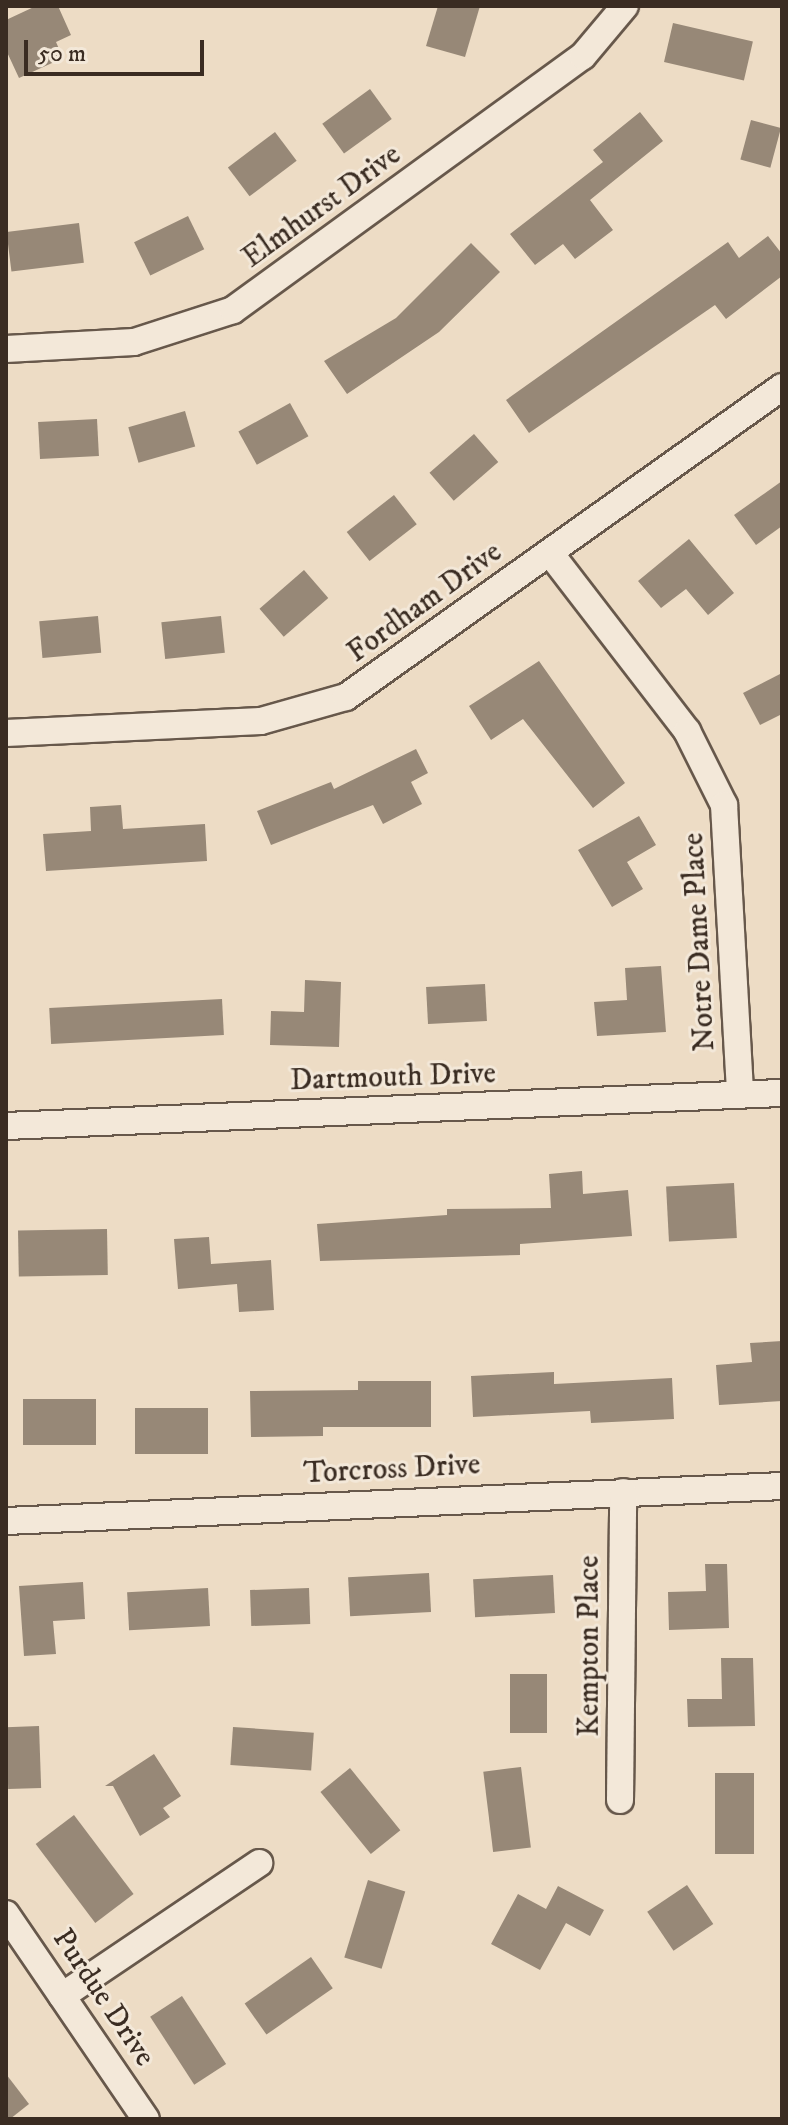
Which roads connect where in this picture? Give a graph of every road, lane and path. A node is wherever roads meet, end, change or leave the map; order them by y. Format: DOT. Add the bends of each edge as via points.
graph roads {
  1 [pos="625,6"];
  2 [pos="6,349"];
  3 [pos="782,387"];
  4 [pos="550,553"];
  5 [pos="6,733"];
  6 [pos="782,1093"];
  7 [pos="740,1095"];
  8 [pos="6,1126"];
  9 [pos="782,1486"];
  10 [pos="623,1492"];
  11 [pos="6,1521"];
  12 [pos="620,1800"];
  13 [pos="259,1863"];
  14 [pos="6,1914"];
  15 [pos="62,1996"];
  16 [pos="146,2119"];
  1 -- 2 [label="street, Elmhurst Drive" via="583,56 233,310 134,342"];
  3 -- 4 [label="street, Fordham Drive"];
  4 -- 5 [label="street, Fordham Drive" via="384,676 304,712"];
  4 -- 7 [label="street, Notre Dame Place" via="687,731 724,805"];
  6 -- 7 [label="street, Dartmouth Drive"];
  7 -- 8 [label="street, Dartmouth Drive"];
  9 -- 10 [label="street, Torcross Drive"];
  10 -- 11 [label="street, Torcross Drive"];
  10 -- 12 [label="street, Kempton Place"];
  13 -- 15 [label="street"];
  14 -- 15 [label="street, Purdue Drive"];
  15 -- 16 [label="street, Purdue Drive"];
}
